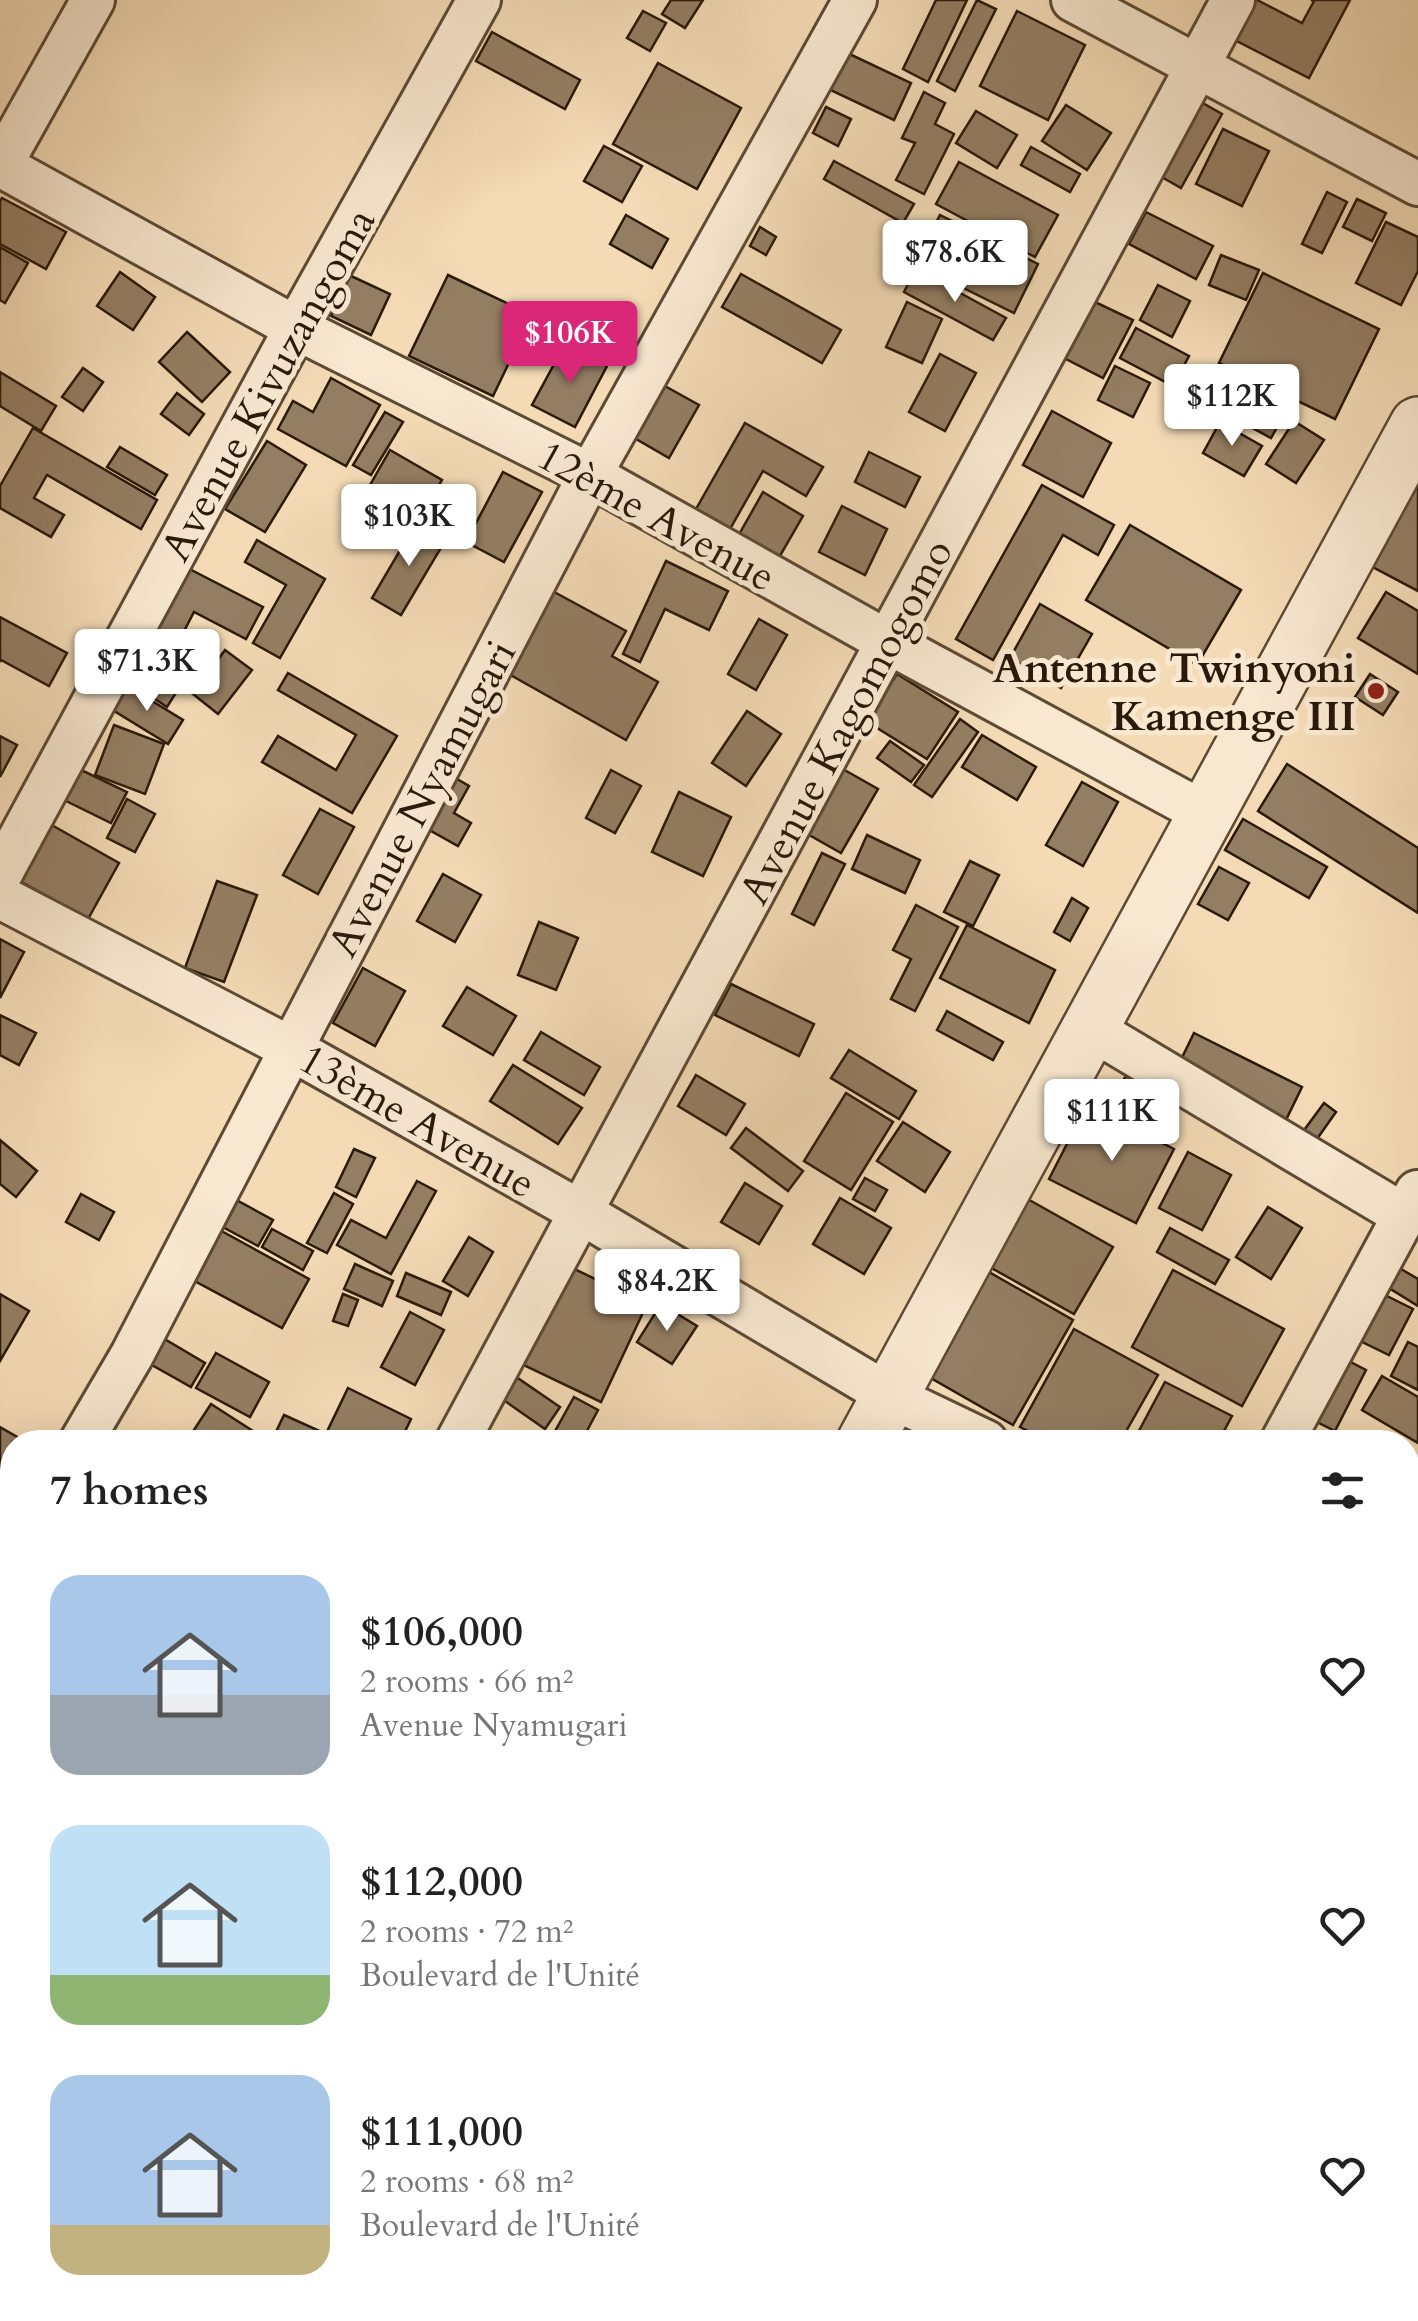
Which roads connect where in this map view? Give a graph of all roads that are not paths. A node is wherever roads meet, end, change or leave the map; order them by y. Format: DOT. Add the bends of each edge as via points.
graph roads {
  1 [pos="93,0"];
  2 [pos="479,0"];
  3 [pos="855,0"];
  4 [pos="1073,0"];
  5 [pos="1232,0"];
  6 [pos="1198,66"];
  7 [pos="0,165"];
  8 [pos="1418,184"];
  9 [pos="296,328"];
  10 [pos="1418,424"];
  11 [pos="590,475"];
  12 [pos="886,641"];
  13 [pos="1206,814"];
  14 [pos="0,875"];
  15 [pos="0,897"];
  16 [pos="1090,1028"];
  17 [pos="290,1048"];
  18 [pos="1411,1203"];
  19 [pos="582,1213"];
  20 [pos="878,1420"];
  21 [pos="88,1430"];
  22 [pos="464,1430"];
  23 [pos="927,1430"];
  24 [pos="1288,1430"];
  1 -- 7 [label="street"];
  2 -- 9 [label="street, Avenue Kivuzangoma"];
  3 -- 11 [label="street, Avenue Nyamugari"];
  4 -- 6 [label="street"];
  5 -- 6 [label="street, Avenue Kagomogomo"];
  6 -- 8 [label="street"];
  6 -- 12 [label="street, Avenue Kagomogomo"];
  7 -- 9 [label="street, 12ème Avenue"];
  9 -- 11 [label="street, 12ème Avenue"];
  9 -- 14 [label="street, Avenue Kivuzangoma"];
  10 -- 13 [label="street"];
  11 -- 12 [label="street, 12ème Avenue"];
  11 -- 17 [label="street, Avenue Nyamugari"];
  12 -- 13 [label="street, 12ème Avenue"];
  12 -- 19 [label="street, Avenue Kagomogomo"];
  13 -- 16 [label="street"];
  15 -- 17 [label="street, 13ème Avenue"];
  16 -- 18 [label="street"];
  16 -- 20 [label="street"];
  17 -- 19 [label="street, 13ème Avenue"];
  17 -- 21 [label="street, Avenue Nyamugari"];
  18 -- 24 [label="street"];
  19 -- 20 [label="street, 13ème Avenue"];
  19 -- 22 [label="street, Avenue Kagomogomo"];
  20 -- 23 [label="street, 13ème Avenue"];
}
